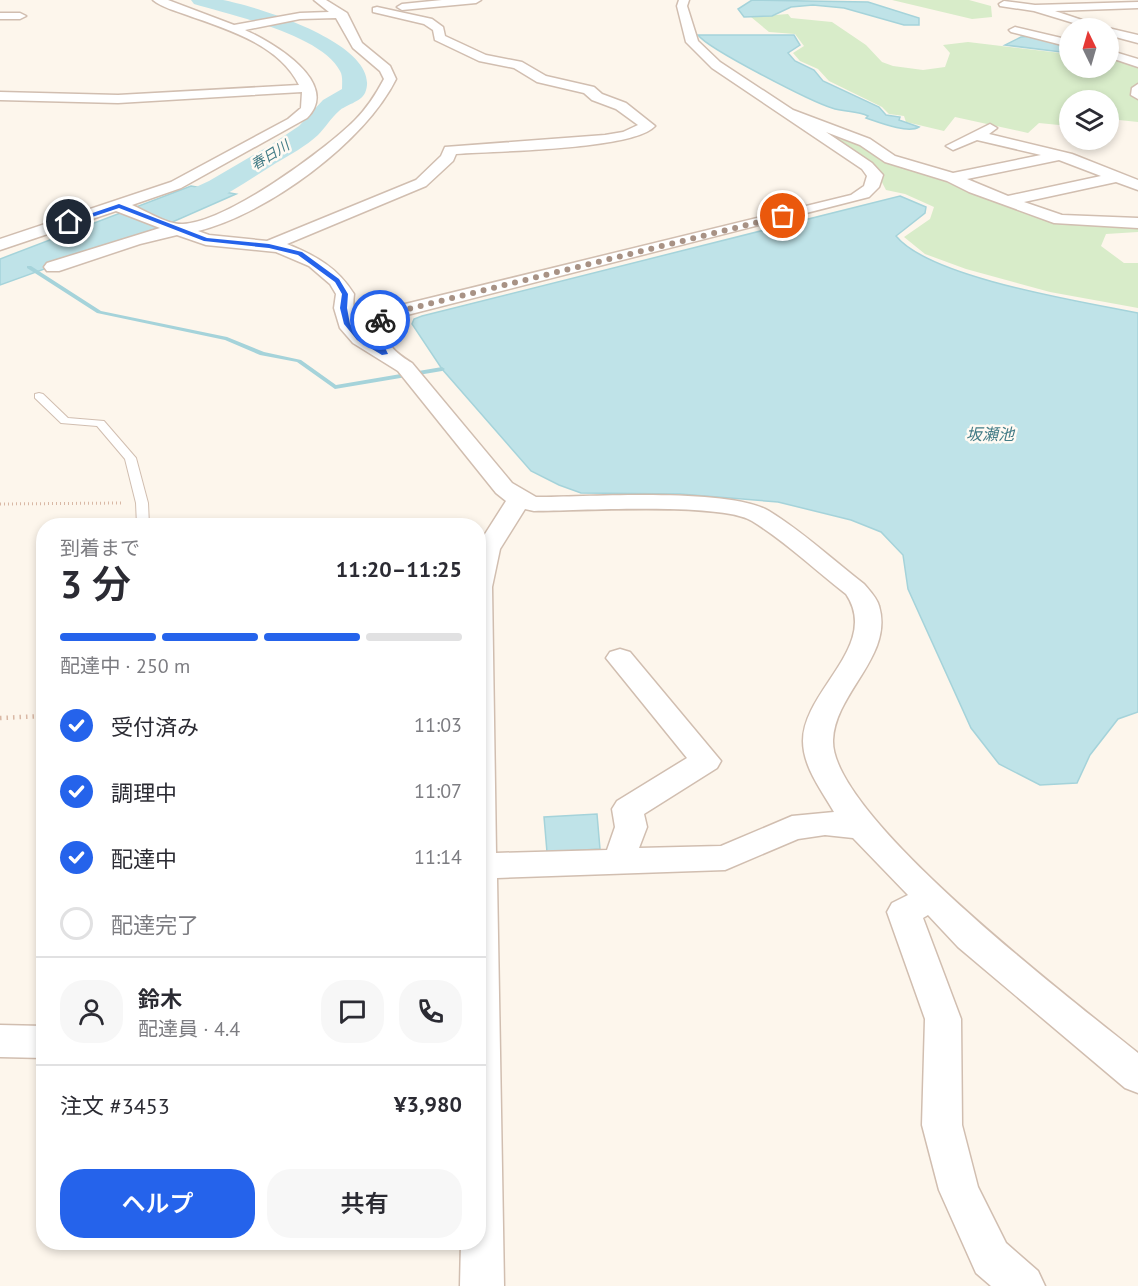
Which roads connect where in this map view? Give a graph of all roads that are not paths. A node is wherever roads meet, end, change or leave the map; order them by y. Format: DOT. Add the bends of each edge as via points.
graph roads {
  1 [pos="158,0"];
  2 [pos="319,0"];
  3 [pos="476,0"];
  4 [pos="684,0"];
  5 [pos="1004,4"];
  6 [pos="1138,5"];
  7 [pos="1035,8"];
  8 [pos="368,11"];
  9 [pos="340,15"];
  10 [pos="0,16"];
  11 [pos="20,16"];
  12 [pos="1068,18"];
  13 [pos="235,28"];
  14 [pos="1015,30"];
  15 [pos="1119,34"];
  16 [pos="1138,39"];
  17 [pos="1059,41"];
  18 [pos="1119,57"];
  19 [pos="1138,63"];
  20 [pos="308,88"];
  21 [pos="1138,88"];
  22 [pos="1138,94"];
  23 [pos="0,96"];
  24 [pos="788,113"];
  25 [pos="953,146"];
  26 [pos="1062,156"];
  27 [pos="1117,177"];
  28 [pos="952,178"];
  29 [pos="1138,185"];
  30 [pos="1006,201"];
  31 [pos="121,207"];
  32 [pos="1138,223"];
  33 [pos="181,228"];
  34 [pos="0,245"];
  35 [pos="269,246"];
  36 [pos="53,267"];
  37 [pos="385,354"];
  38 [pos="39,396"];
  39 [pos="519,499"];
  40 [pos="143,518"];
  41 [pos="486,557"];
  42 [pos="620,658"];
  43 [pos="862,827"];
  44 [pos="618,862"];
  45 [pos="486,866"];
  46 [pos="932,898"];
  47 [pos="0,1041"];
  48 [pos="36,1042"];
  49 [pos="1138,1076"];
  50 [pos="482,1250"];
  51 [pos="482,1286"];
  52 [pos="1023,1286"];
  1 -- 13 [label="street"];
  2 -- 9 [label="street"];
  3 -- 8 [label="street"];
  4 -- 24 [label="street" via="682,6 692,42 731,76"];
  5 -- 7 [label="street"];
  6 -- 7 [label="street"];
  7 -- 12 [label="street"];
  8 -- 9 [label="street"];
  8 -- 35 [label="street" via="428,21 439,29 439,38 483,58 518,65 542,78 589,90 621,106 648,126 626,136 604,139 450,150 448,158 422,183"];
  9 -- 13 [label="street" via="289,18"];
  9 -- 33 [label="street" via="357,45 386,69 390,79 384,95 341,143 293,175 203,225"];
  10 -- 11 [label="street"];
  13 -- 20 [label="street" via="299,70"];
  14 -- 17 [label="street"];
  15 -- 16 [label="street"];
  18 -- 19 [label="street"];
  20 -- 23 [label="street" via="118,99"];
  20 -- 31 [label="street" via="311,102 303,116 193,177"];
  21 -- 22 [label="street"];
  24 -- 28 [label="street" via="865,142 890,159"];
  24 -- 37 [label="street" via="867,166 875,175 869,191 856,198 400,311 378,321 375,335"];
  25 -- 26 [label="street" via="983,132"];
  26 -- 27 [label="street"];
  26 -- 28 [label="street"];
  27 -- 29 [label="street"];
  27 -- 30 [label="street"];
  28 -- 30 [label="street"];
  30 -- 32 [label="street" via="1060,220"];
  31 -- 33 [label="street"];
  31 -- 34 [label="street"];
  33 -- 35 [label="street" via="206,240"];
  33 -- 36 [label="street"];
  35 -- 37 [label="street" via="300,254 337,281 345,294 347,324 360,339"];
  37 -- 39 [label="street" via="409,371 504,488"];
  38 -- 40 [label="lane" via="65,421 100,423 130,459"];
  39 -- 41 [label="street"];
  39 -- 43 [label="street" via="555,506 728,506 759,515 855,589 866,605 868,629 861,651 825,713 818,741 826,772"];
  42 -- 44 [label="street" via="706,761 628,809 631,827"];
  43 -- 44 [label="street" via="825,823 792,828 724,858"];
  43 -- 46 [label="street"];
  44 -- 45 [label="street"];
  46 -- 49 [label="street" via="970,937"];
  46 -- 52 [label="street" via="904,912 943,1019 942,1125 959,1190 991,1258"];
  47 -- 48 [label="street"];
  50 -- 51 [label="street"];
}
